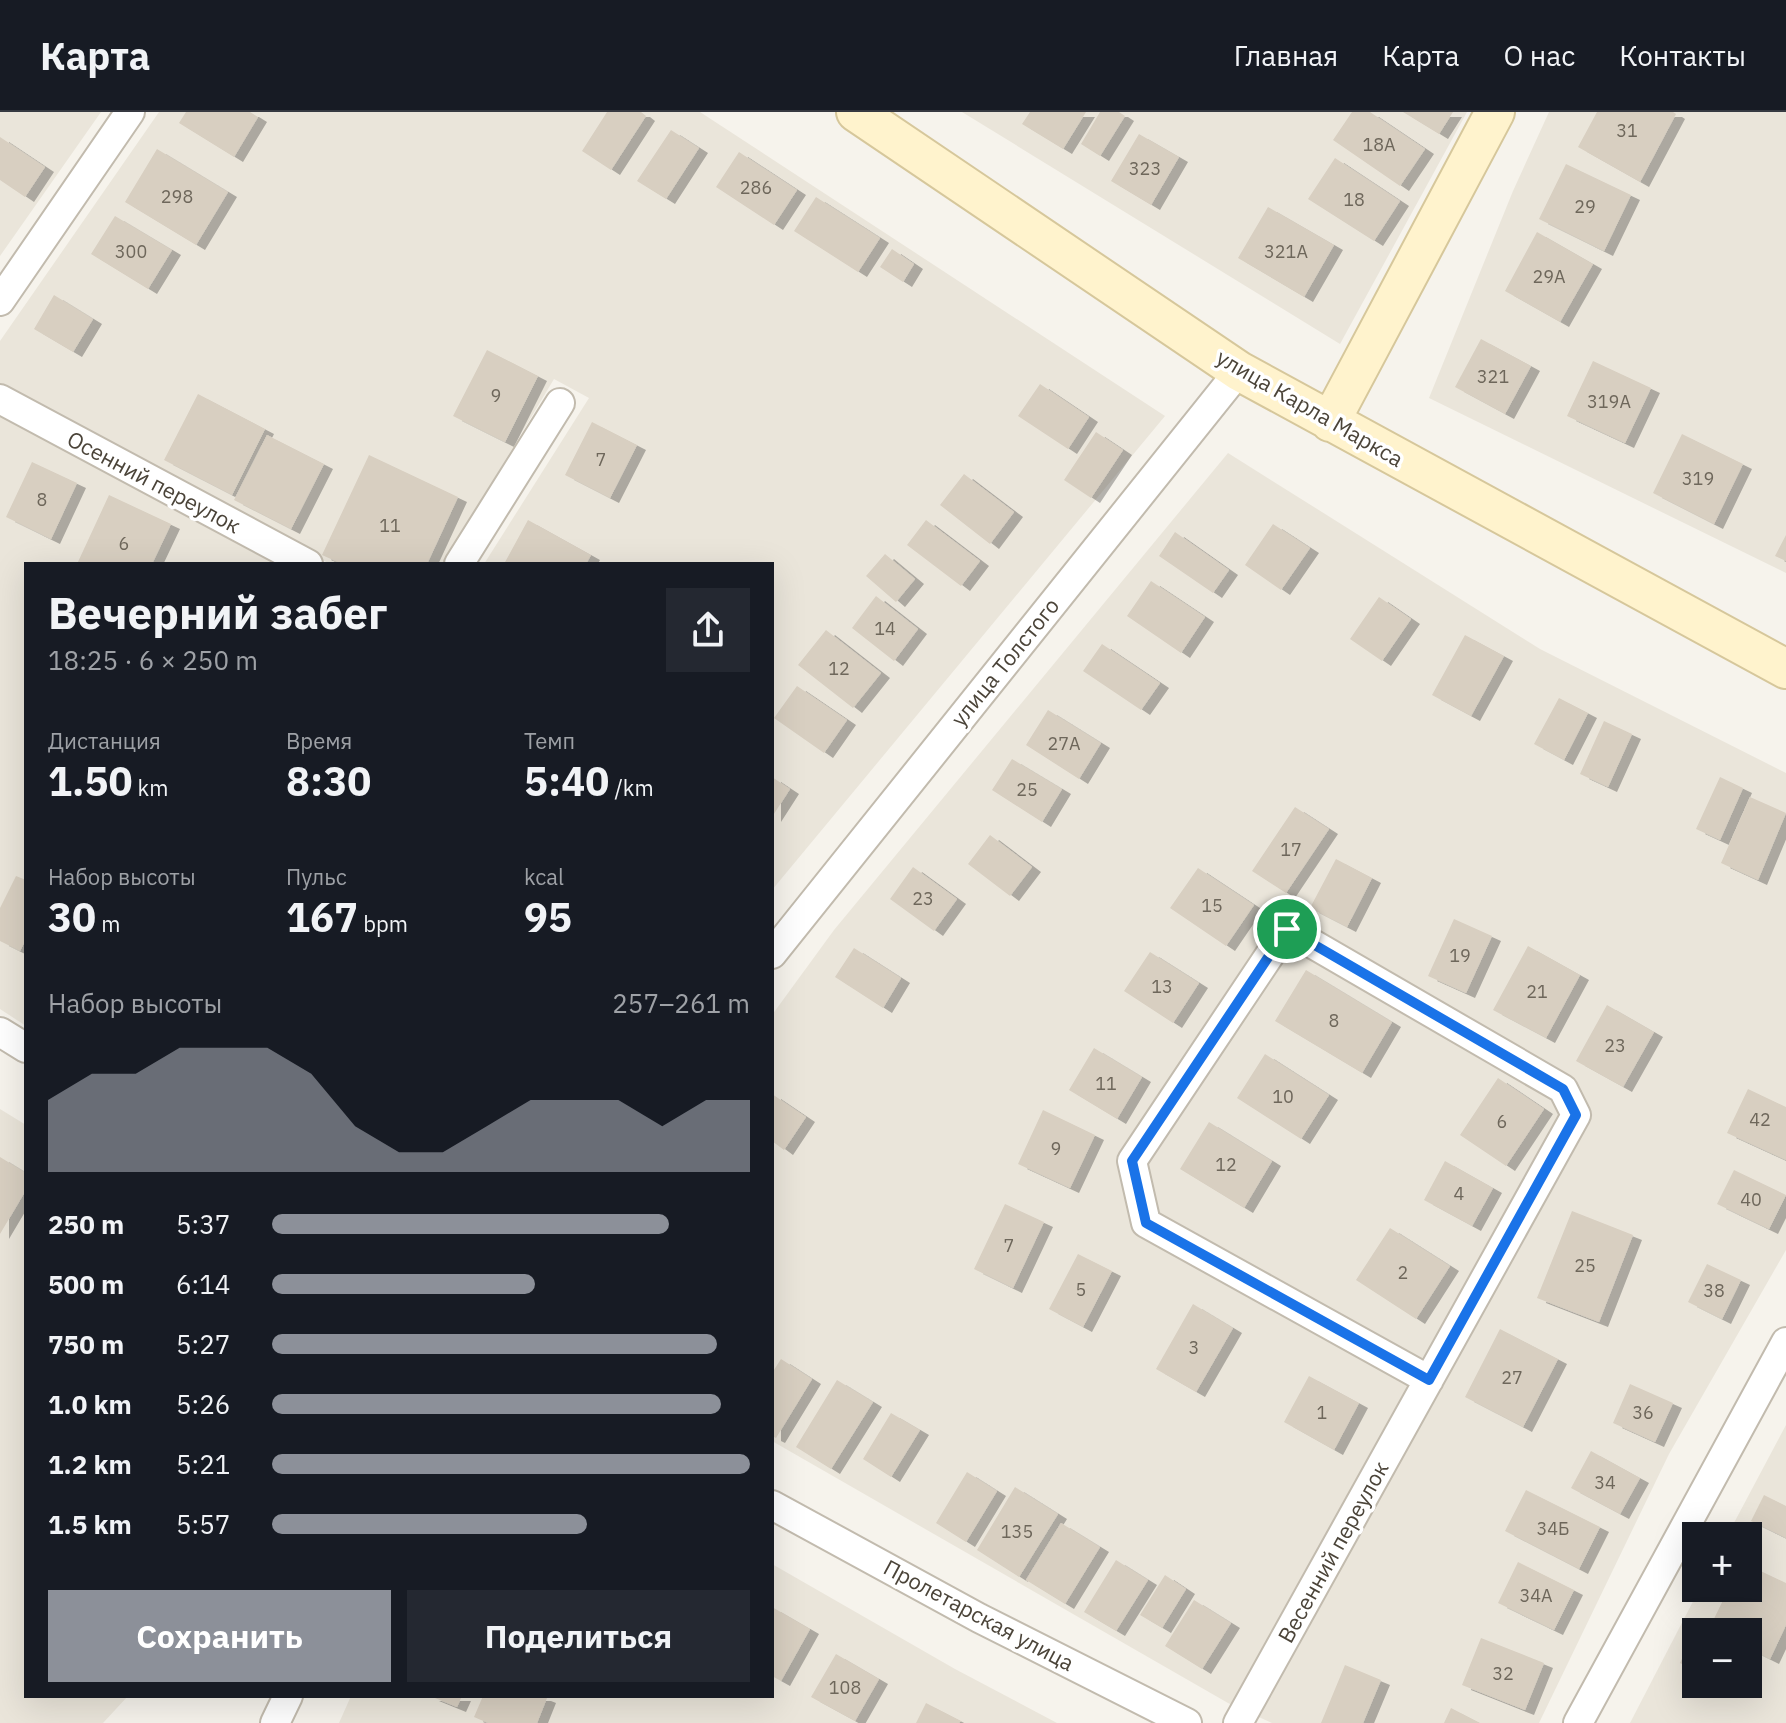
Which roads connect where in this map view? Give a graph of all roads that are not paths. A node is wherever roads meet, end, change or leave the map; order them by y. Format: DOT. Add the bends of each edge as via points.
graph roads {
  1 [pos="130,112"];
  2 [pos="856,112"];
  3 [pos="1495,112"];
  4 [pos="0,301"];
  5 [pos="1239,371"];
  6 [pos="0,399"];
  7 [pos="560,403"];
  8 [pos="1330,422"];
  9 [pos="304,562"];
  10 [pos="460,562"];
  11 [pos="1786,669"];
  12 [pos="774,952"];
  13 [pos="0,1032"];
  14 [pos="24,1047"];
  15 [pos="1786,1342"];
  16 [pos="1429,1380"];
  17 [pos="774,1506"];
  18 [pos="287,1698"];
  19 [pos="275,1723"];
  20 [pos="1187,1723"];
  21 [pos="1238,1723"];
  22 [pos="1578,1723"];
  1 -- 4 [label="street"];
  2 -- 5 [label="main road, улица Карла Маркса"];
  3 -- 8 [label="main road"];
  5 -- 8 [label="main road, улица Карла Маркса"];
  5 -- 12 [label="street, улица Толстого"];
  6 -- 9 [label="street, Осенний переулок"];
  7 -- 10 [label="street"];
  8 -- 11 [label="main road, улица Карла Маркса"];
  13 -- 14 [label="street"];
  15 -- 22 [label="street"];
  16 -- 16 [label="street, Весенний переулок" via="1576,1115 1563,1089 1287,929 1132,1161 1146,1223"];
  16 -- 21 [label="street, Весенний переулок"];
  17 -- 20 [label="street, Пролетарская улица"];
  18 -- 19 [label="street"];
}
